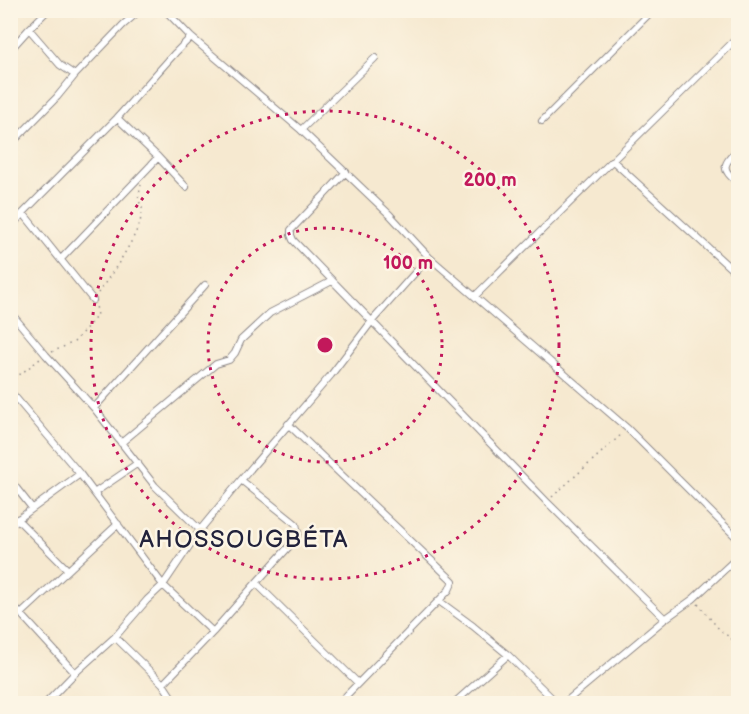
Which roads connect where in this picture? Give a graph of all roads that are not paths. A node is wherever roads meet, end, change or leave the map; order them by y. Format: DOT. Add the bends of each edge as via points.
graph roads {
  1 [pos="48,10"];
  2 [pos="140,10"];
  3 [pos="165,10"];
  4 [pos="653,10"];
  5 [pos="29,29"];
  6 [pos="191,37"];
  7 [pos="738,37"];
  8 [pos="10,50"];
  9 [pos="375,58"];
  10 [pos="75,75"];
  11 [pos="117,118"];
  12 [pos="542,121"];
  13 [pos="301,130"];
  14 [pos="10,145"];
  15 [pos="738,149"];
  16 [pos="158,157"];
  17 [pos="613,161"];
  18 [pos="346,172"];
  19 [pos="738,183"];
  20 [pos="186,187"];
  21 [pos="23,213"];
  22 [pos="10,228"];
  23 [pos="429,257"];
  24 [pos="61,259"];
  25 [pos="738,275"];
  26 [pos="332,281"];
  27 [pos="205,285"];
  28 [pos="475,296"];
  29 [pos="93,300"];
  30 [pos="10,312"];
  31 [pos="372,321"];
  32 [pos="10,391"];
  33 [pos="94,408"];
  34 [pos="288,424"];
  35 [pos="121,443"];
  36 [pos="138,463"];
  37 [pos="80,474"];
  38 [pos="10,480"];
  39 [pos="241,480"];
  40 [pos="94,493"];
  41 [pos="32,508"];
  42 [pos="17,519"];
  43 [pos="118,524"];
  44 [pos="10,525"];
  45 [pos="200,530"];
  46 [pos="738,539"];
  47 [pos="738,557"];
  48 [pos="68,570"];
  49 [pos="256,583"];
  50 [pos="163,585"];
  51 [pos="439,601"];
  52 [pos="10,604"];
  53 [pos="21,614"];
  54 [pos="665,619"];
  55 [pos="213,632"];
  56 [pos="115,637"];
  57 [pos="508,655"];
  58 [pos="75,673"];
  59 [pos="358,683"];
  60 [pos="163,684"];
  61 [pos="45,704"];
  62 [pos="176,704"];
  63 [pos="338,704"];
  64 [pos="453,704"];
  65 [pos="558,704"];
  66 [pos="563,704"];
  1 -- 5 [label="street"];
  2 -- 10 [label="street"];
  3 -- 6 [label="street"];
  4 -- 12 [label="street"];
  5 -- 8 [label="street"];
  5 -- 10 [label="street" via="60,65"];
  6 -- 11 [label="street"];
  6 -- 13 [label="street"];
  7 -- 17 [label="street"];
  9 -- 13 [label="street"];
  10 -- 14 [label="street"];
  11 -- 16 [label="street"];
  11 -- 21 [label="street"];
  13 -- 18 [label="street"];
  15 -- 19 [label="street" via="725,163 728,174"];
  16 -- 20 [label="street"];
  16 -- 24 [label="street"];
  17 -- 25 [label="street"];
  17 -- 28 [label="street"];
  18 -- 23 [label="street"];
  18 -- 26 [label="street" via="291,230 293,240"];
  21 -- 22 [label="street"];
  21 -- 24 [label="street"];
  23 -- 28 [label="street"];
  23 -- 31 [label="street"];
  24 -- 29 [label="street"];
  26 -- 31 [label="street"];
  26 -- 35 [label="street" via="270,313 241,340 229,360 216,364"];
  27 -- 33 [label="street"];
  28 -- 46 [label="street" via="628,429"];
  30 -- 33 [label="street"];
  31 -- 34 [label="street"];
  31 -- 54 [label="street"];
  32 -- 37 [label="street"];
  33 -- 35 [label="street"];
  34 -- 39 [label="street"];
  34 -- 51 [label="street" via="453,581"];
  35 -- 36 [label="street"];
  36 -- 40 [label="street"];
  36 -- 45 [label="street" via="155,486"];
  37 -- 40 [label="street"];
  37 -- 41 [label="street"];
  38 -- 41 [label="street"];
  39 -- 45 [label="street"];
  39 -- 49 [label="street" via="296,524 298,533"];
  40 -- 43 [label="street"];
  41 -- 42 [label="street"];
  42 -- 44 [label="street"];
  42 -- 48 [label="street"];
  43 -- 48 [label="street"];
  43 -- 50 [label="street"];
  45 -- 50 [label="street"];
  47 -- 54 [label="street"];
  48 -- 53 [label="street"];
  49 -- 55 [label="street"];
  49 -- 59 [label="street"];
  50 -- 55 [label="street"];
  50 -- 56 [label="street"];
  51 -- 57 [label="street"];
  51 -- 59 [label="street"];
  52 -- 53 [label="street"];
  53 -- 58 [label="street"];
  54 -- 66 [label="street"];
  55 -- 60 [label="street"];
  56 -- 58 [label="street"];
  56 -- 60 [label="street"];
  57 -- 64 [label="street"];
  57 -- 65 [label="street"];
  58 -- 61 [label="street"];
  59 -- 63 [label="street"];
  60 -- 62 [label="street"];
}
